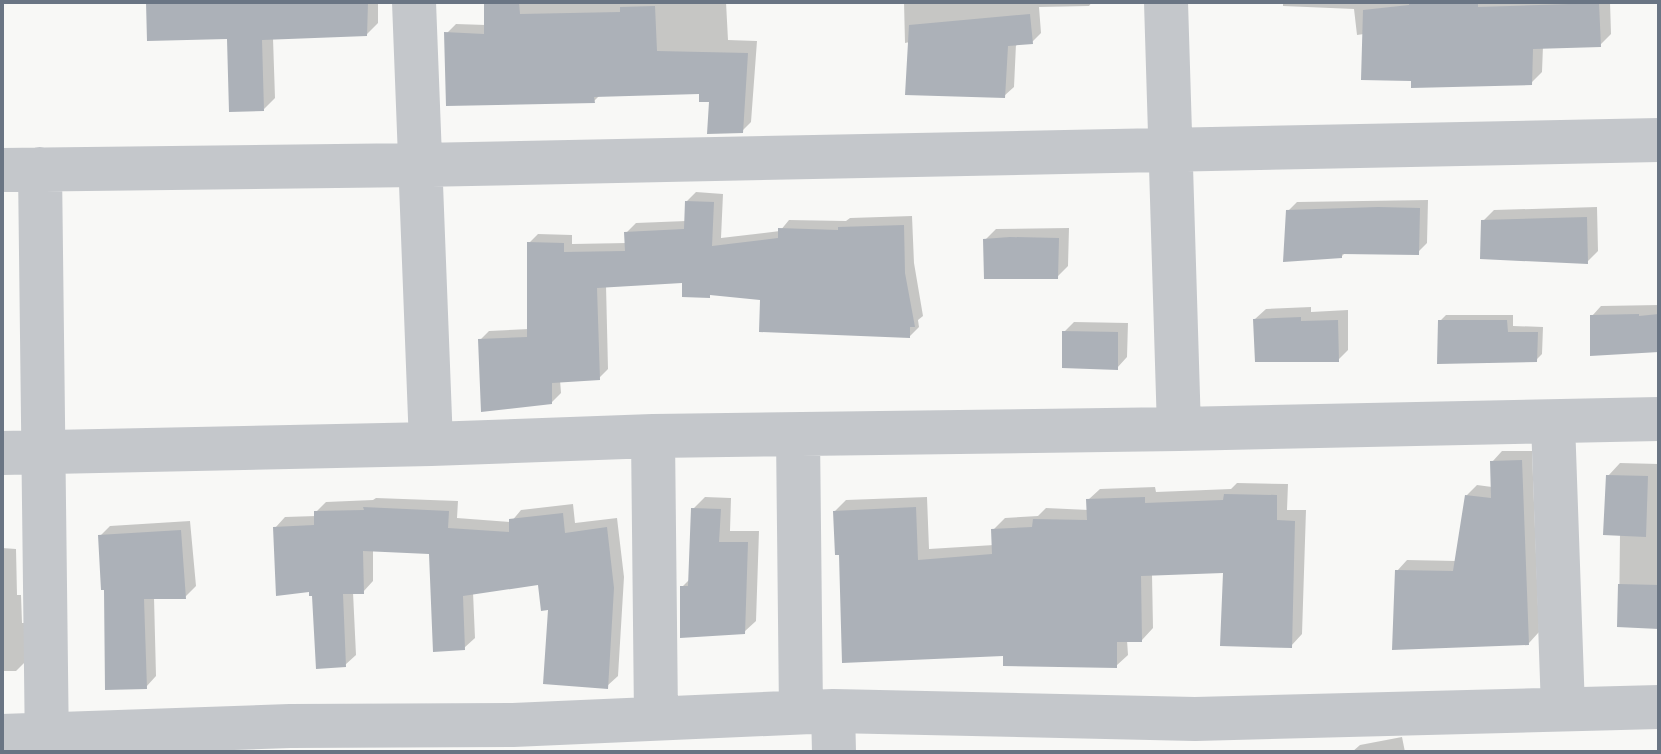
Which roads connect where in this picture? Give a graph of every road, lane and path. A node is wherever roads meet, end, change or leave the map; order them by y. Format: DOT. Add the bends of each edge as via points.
graph roads {
  1 [pos="414,2"];
  2 [pos="1166,2"];
  3 [pos="1659,140"];
  4 [pos="1171,151"];
  5 [pos="419,165"];
  6 [pos="21,170"];
  7 [pos="1659,419"];
  8 [pos="1553,422"];
  9 [pos="1179,429"];
  10 [pos="798,435"];
  11 [pos="653,436"];
  12 [pos="431,444"];
  13 [pos="22,452"];
  14 [pos="1659,707"];
  15 [pos="1563,709"];
  16 [pos="656,717"];
  17 [pos="823,725"];
  18 [pos="2,736"];
  19 [pos="1195,736"];
  20 [pos="513,738"];
  21 [pos="46,743"];
  1 -- 5 [label="street"];
  2 -- 4 [label="street"];
  3 -- 4 [label="street"];
  4 -- 5 [label="street"];
  4 -- 9 [label="street"];
  5 -- 6 [label="street"];
  5 -- 12 [label="street"];
  6 -- 13 [label="street"];
  7 -- 8 [label="street"];
  8 -- 9 [label="street"];
  8 -- 15 [label="street"];
  9 -- 10 [label="street"];
  10 -- 11 [label="street"];
  10 -- 17 [label="street"];
  11 -- 12 [label="street"];
  11 -- 16 [label="street"];
  12 -- 13 [label="street"];
  13 -- 21 [label="street"];
  14 -- 15 [label="street"];
  15 -- 19 [label="street"];
  16 -- 17 [label="street"];
  16 -- 20 [label="street"];
  17 -- 19 [label="street"];
  18 -- 21 [label="street"];
  20 -- 21 [label="street" via="290,726"];
}
